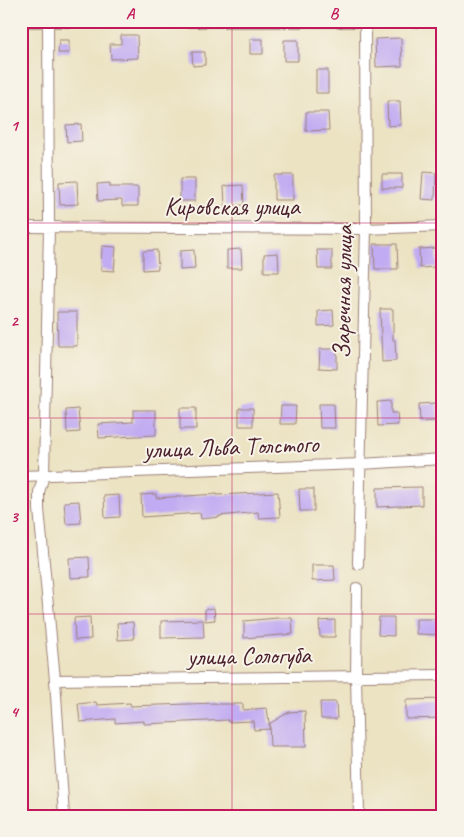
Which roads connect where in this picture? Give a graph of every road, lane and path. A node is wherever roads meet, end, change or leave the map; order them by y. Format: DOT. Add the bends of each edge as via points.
graph roads {
  1 [pos="21,22"];
  2 [pos="48,22"];
  3 [pos="365,22"];
  4 [pos="443,22"];
  5 [pos="443,226"];
  6 [pos="21,227"];
  7 [pos="49,227"];
  8 [pos="366,229"];
  9 [pos="443,459"];
  10 [pos="361,464"];
  11 [pos="44,475"];
  12 [pos="21,476"];
  13 [pos="358,564"];
  14 [pos="357,588"];
  15 [pos="356,676"];
  16 [pos="443,676"];
  17 [pos="55,680"];
  18 [pos="64,816"];
  19 [pos="359,816"];
  1 -- 2 [label="street"];
  2 -- 3 [label="street"];
  2 -- 7 [label="street"];
  3 -- 4 [label="street"];
  3 -- 8 [label="street, Заречная улица"];
  5 -- 8 [label="street, Кировская улица"];
  6 -- 7 [label="street, Кировская улица"];
  7 -- 8 [label="street, Кировская улица"];
  7 -- 11 [label="street"];
  8 -- 10 [label="street, Заречная улица"];
  9 -- 10 [label="street, улица Льва Толстого"];
  10 -- 11 [label="street, улица Льва Толстого"];
  10 -- 13 [label="street, Заречная улица"];
  11 -- 12 [label="street, улица Льва Толстого"];
  11 -- 17 [label="street" via="39,509"];
  14 -- 15 [label="street"];
  15 -- 16 [label="street, улица Сологуба"];
  15 -- 17 [label="street, улица Сологуба"];
  15 -- 19 [label="street"];
  17 -- 18 [label="street"];
}
